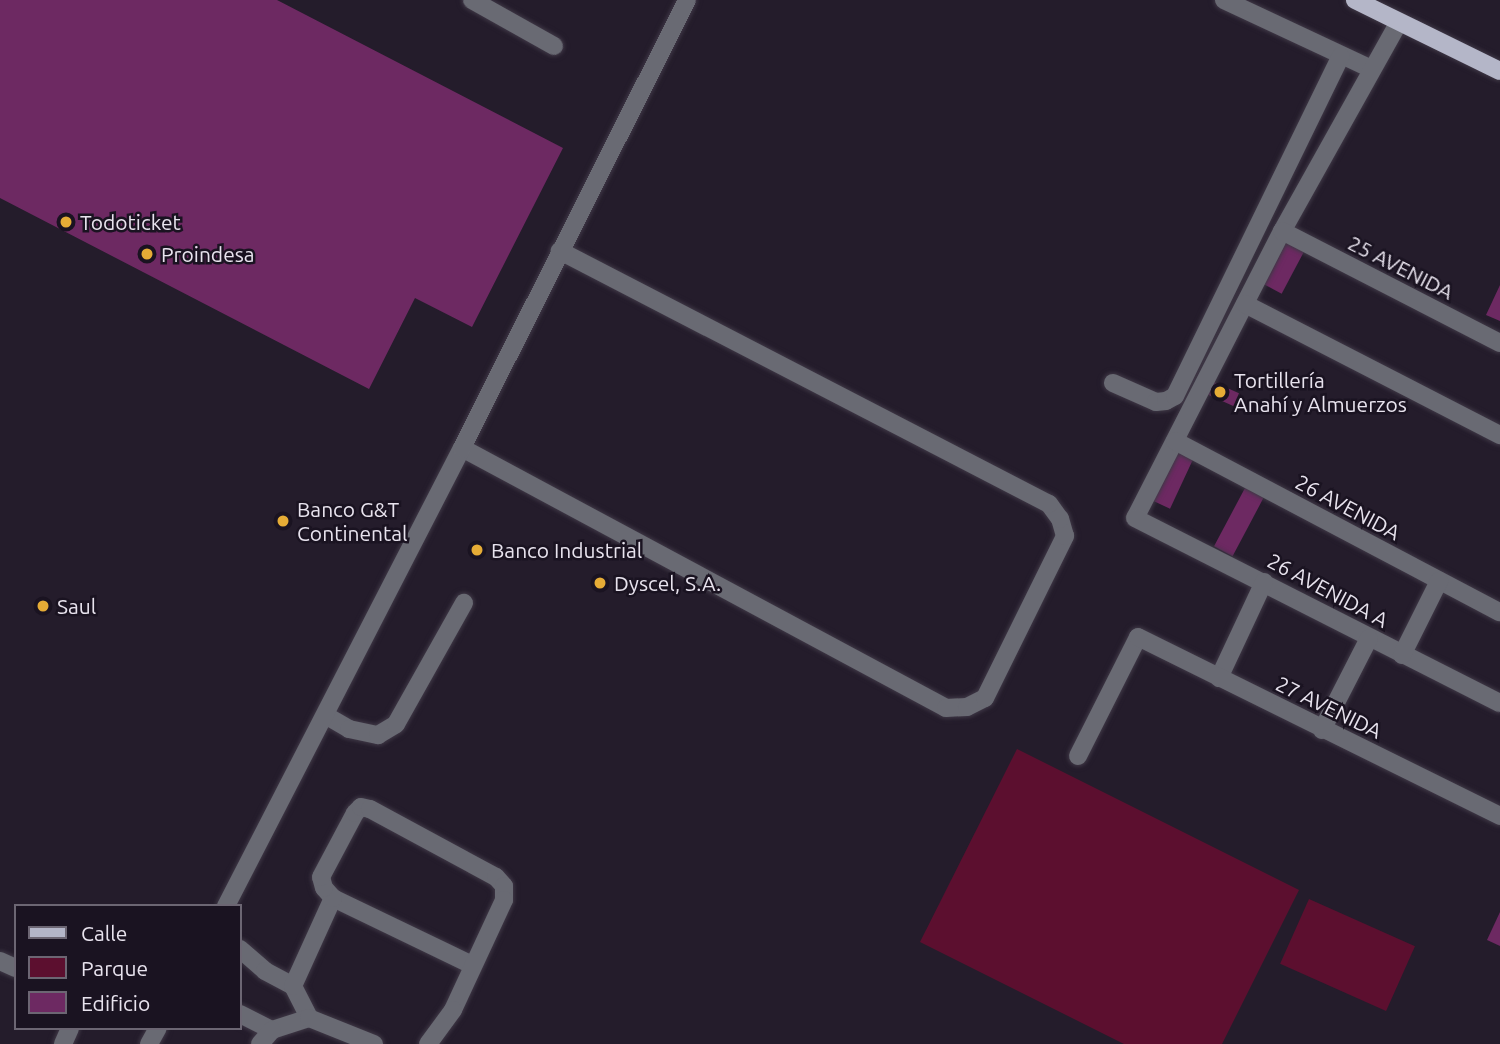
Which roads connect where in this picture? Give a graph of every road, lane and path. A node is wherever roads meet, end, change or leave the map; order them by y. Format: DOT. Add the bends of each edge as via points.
graph roads {
  1 [pos="472,0"];
  2 [pos="687,0"];
  3 [pos="1224,0"];
  4 [pos="1355,0"];
  5 [pos="1399,22"];
  6 [pos="554,46"];
  7 [pos="1341,56"];
  8 [pos="1371,69"];
  9 [pos="1500,71"];
  10 [pos="1282,231"];
  11 [pos="560,251"];
  12 [pos="1245,304"];
  13 [pos="1500,343"];
  14 [pos="1113,383"];
  15 [pos="1500,435"];
  16 [pos="1175,441"];
  17 [pos="462,448"];
  18 [pos="1439,581"];
  19 [pos="1264,582"];
  20 [pos="464,603"];
  21 [pos="1500,612"];
  22 [pos="1368,638"];
  23 [pos="1402,655"];
  24 [pos="1219,678"];
  25 [pos="1500,703"];
  26 [pos="325,715"];
  27 [pos="1322,730"];
  28 [pos="1078,756"];
  29 [pos="1500,816"];
  30 [pos="333,898"];
  31 [pos="227,904"];
  32 [pos="242,950"];
  33 [pos="471,965"];
  34 [pos="293,986"];
  35 [pos="242,1015"];
  36 [pos="309,1018"];
  37 [pos="272,1030"];
  38 [pos="260,1044"];
  39 [pos="374,1044"];
  40 [pos="428,1044"];
  1 -- 6 [label="street"];
  2 -- 11 [label="street"];
  3 -- 7 [label="street"];
  4 -- 5 [label="main road"];
  5 -- 8 [label="street"];
  5 -- 9 [label="main road"];
  7 -- 8 [label="street"];
  7 -- 14 [label="street" via="1175,396 1156,402"];
  8 -- 10 [label="street"];
  10 -- 12 [label="street"];
  10 -- 13 [label="street, 25 AVENIDA"];
  11 -- 17 [label="street"];
  11 -- 17 [label="street" via="1049,504 1065,536 985,698 967,707 946,708"];
  12 -- 15 [label="street"];
  12 -- 16 [label="street"];
  16 -- 18 [label="street, 26 AVENIDA"];
  16 -- 19 [label="street, 26 AVENIDA A" via="1135,518"];
  17 -- 26 [label="street"];
  18 -- 21 [label="street, 26 AVENIDA"];
  18 -- 23 [label="street"];
  19 -- 22 [label="street, 26 AVENIDA A"];
  19 -- 24 [label="street"];
  20 -- 26 [label="street" via="396,724 378,734 349,729"];
  22 -- 23 [label="street, 26 AVENIDA A"];
  22 -- 27 [label="street"];
  23 -- 25 [label="street, 26 AVENIDA A"];
  24 -- 27 [label="street, 27 AVENIDA"];
  24 -- 28 [label="street, 27 AVENIDA" via="1138,637"];
  26 -- 31 [label="street"];
  27 -- 29 [label="street, 27 AVENIDA"];
  30 -- 33 [label="street"];
  30 -- 33 [label="street" via="321,877 355,813 361,807 370,809 496,877 504,886 504,900"];
  30 -- 34 [label="street"];
  32 -- 34 [label="street" via="265,971"];
  33 -- 40 [label="street" via="453,1010"];
  34 -- 36 [label="street"];
  35 -- 37 [label="street"];
  36 -- 37 [label="street"];
  36 -- 39 [label="street"];
  37 -- 38 [label="street"];
}
